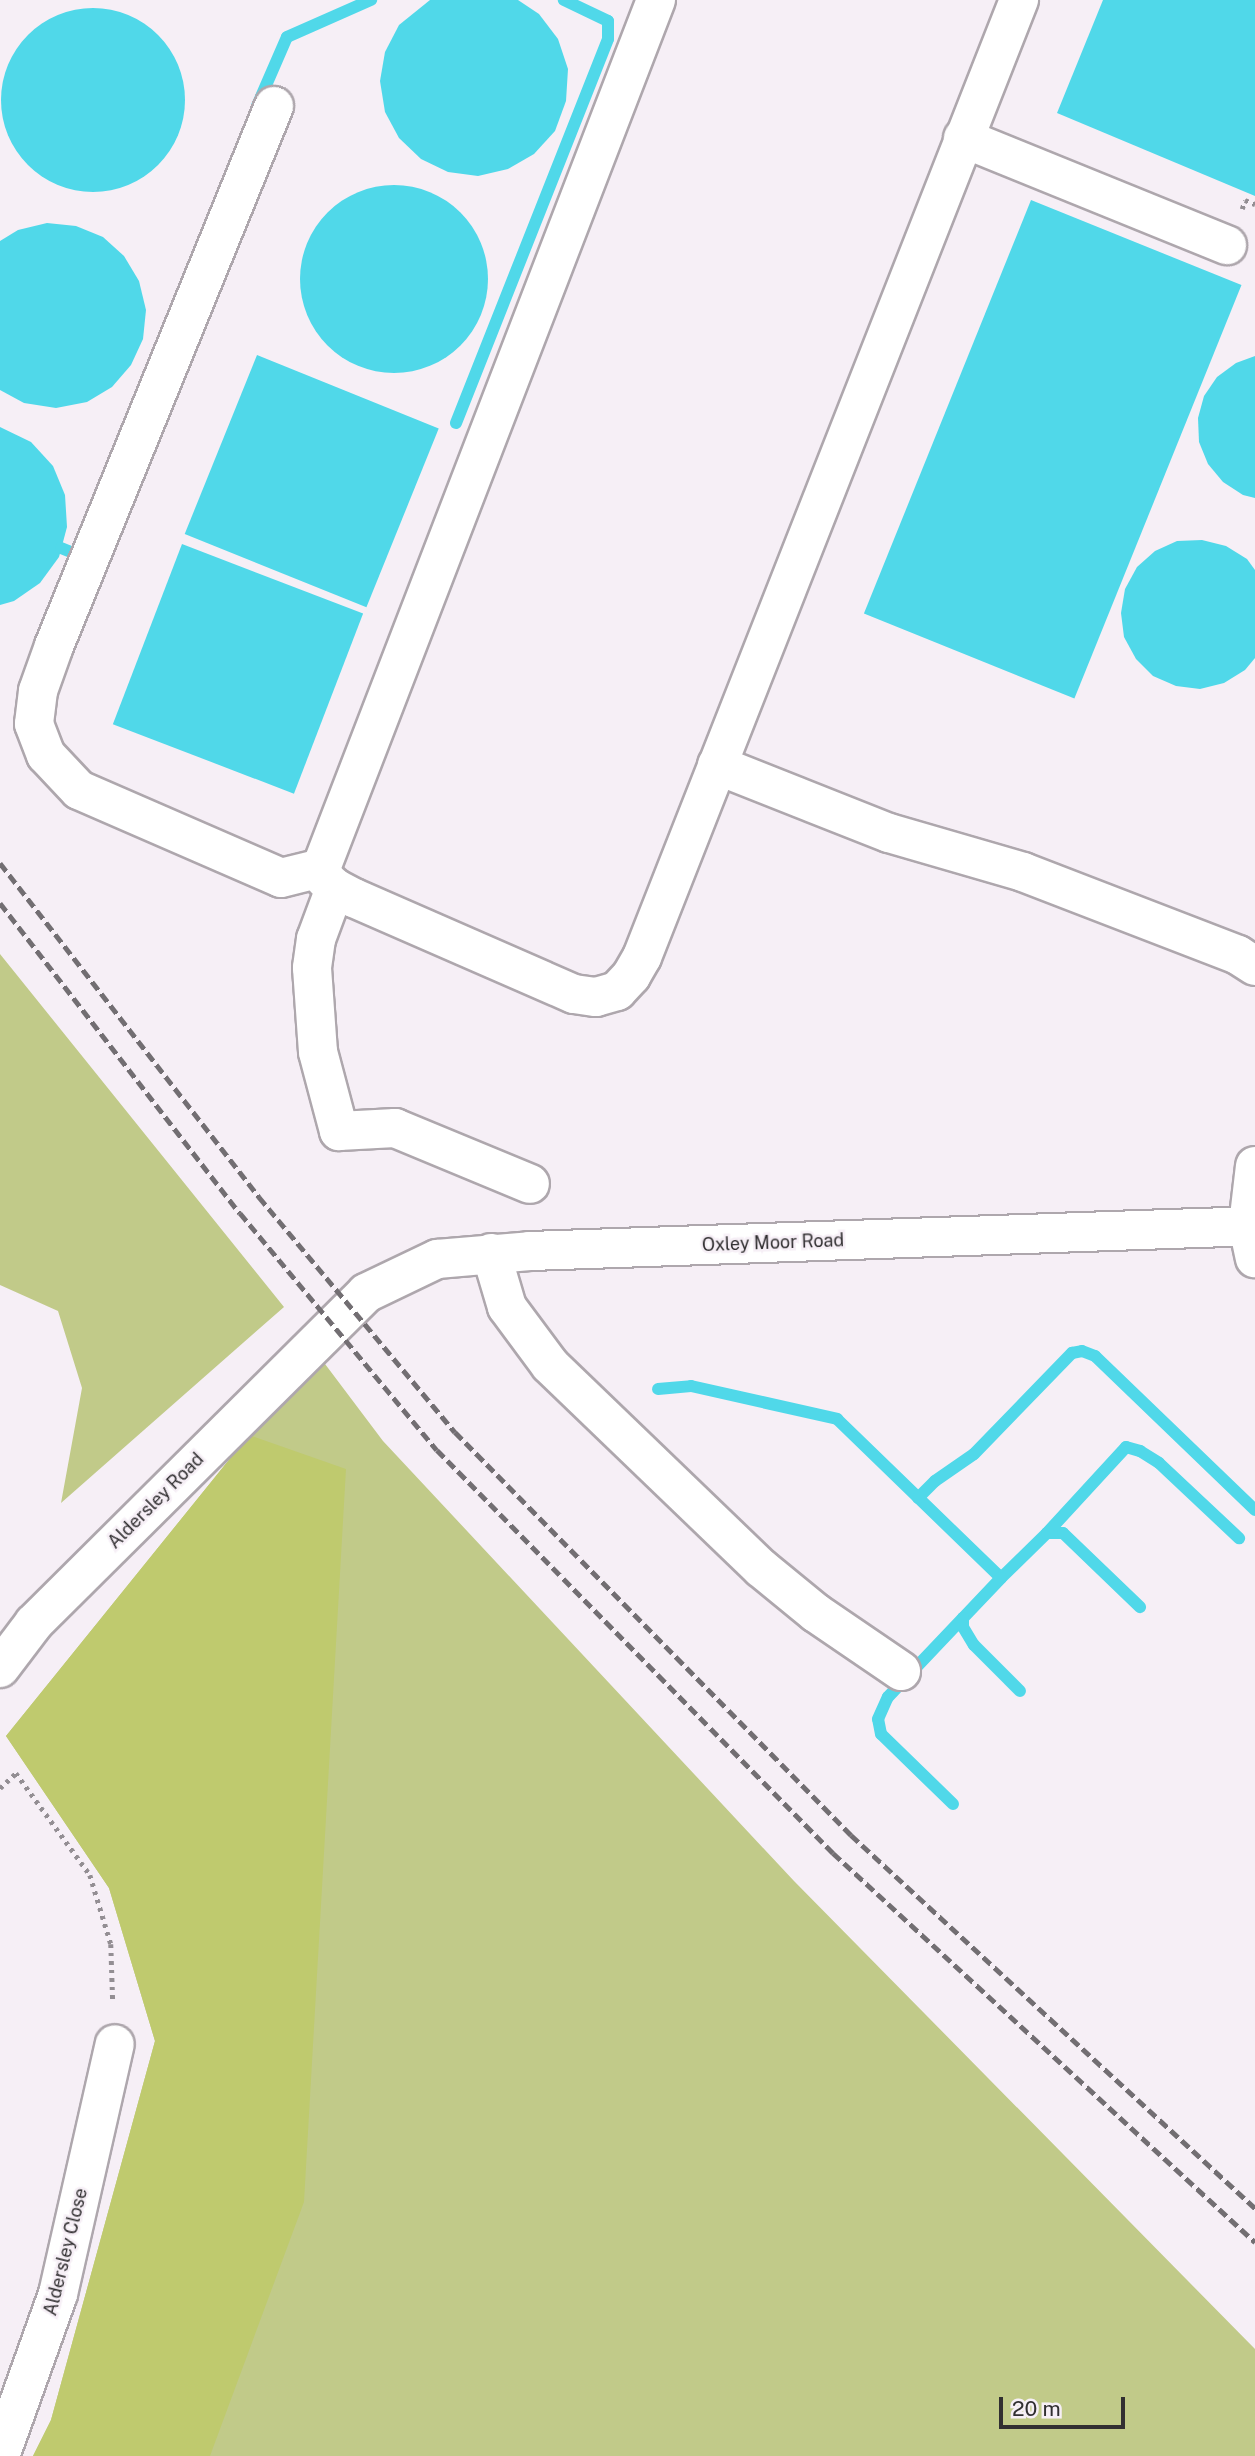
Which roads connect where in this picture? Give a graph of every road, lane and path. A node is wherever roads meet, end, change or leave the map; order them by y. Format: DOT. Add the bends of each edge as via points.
graph roads {
  1 [pos="656,0"];
  2 [pos="1019,0"];
  3 [pos="274,106"];
  4 [pos="963,138"];
  5 [pos="1227,245"];
  6 [pos="717,765"];
  7 [pos="328,878"];
  8 [pos="1255,966"];
  9 [pos="1255,1166"];
  10 [pos="530,1184"];
  11 [pos="1253,1236"];
  12 [pos="491,1253"];
  13 [pos="317,1339"];
  14 [pos="0,1668"];
  15 [pos="901,1671"];
  16 [pos="0,1788"];
  17 [pos="114,2044"];
  18 [pos="0,2456"];
  1 -- 7 [label="street"];
  2 -- 4 [label="street"];
  3 -- 7 [label="street" via="54,646 38,691 34,724 46,755 79,790 281,878"];
  4 -- 5 [label="street"];
  4 -- 6 [label="street"];
  6 -- 7 [label="street" via="642,957 617,991 596,997 574,994"];
  6 -- 8 [label="street" via="889,833 1023,872 1238,955"];
  7 -- 10 [label="street" via="312,968 318,1052 339,1131 395,1128"];
  9 -- 11 [label="street"];
  11 -- 12 [label="street, Oxley Moor Road"];
  12 -- 13 [label="street, Oxley Moor Road" via="437,1259 392,1278 366,1293"];
  12 -- 15 [label="street" via="507,1307 550,1365 761,1568 816,1613"];
  13 -- 14 [label="street, Aldersley Road" via="34,1623"];
  16 -- 17 [label="path" via="16,1773 90,1875 111,1944"];
  17 -- 18 [label="street, Aldersley Close" via="58,2294"];
}
